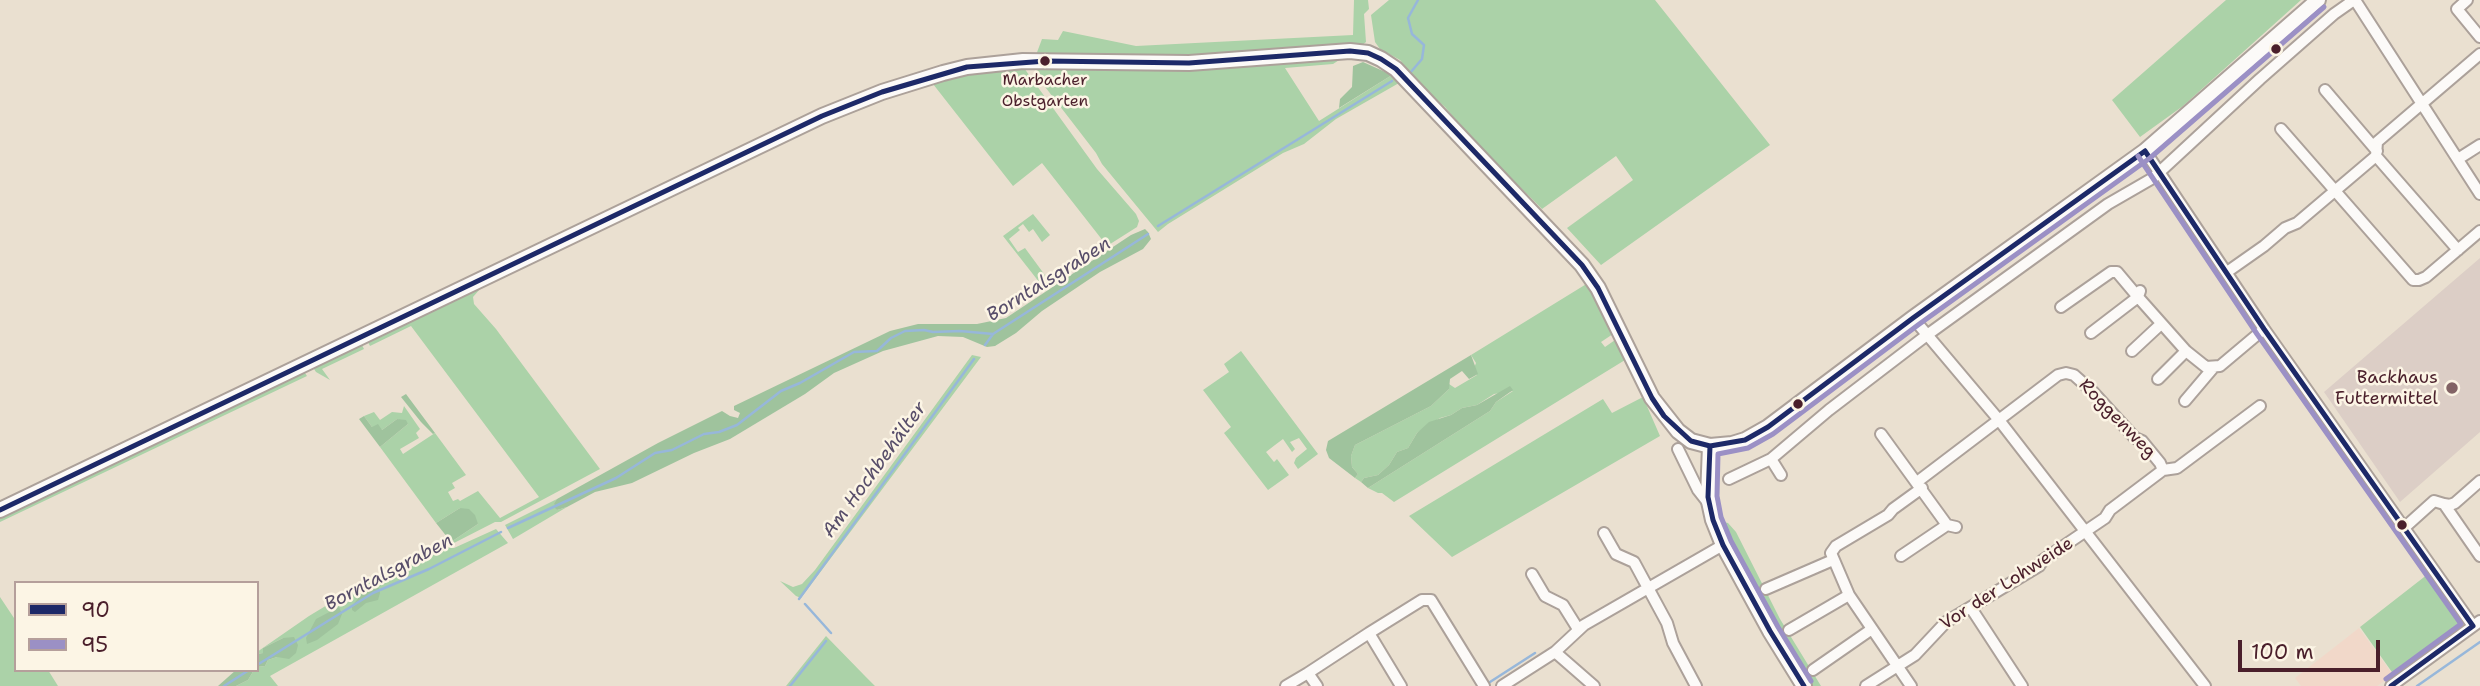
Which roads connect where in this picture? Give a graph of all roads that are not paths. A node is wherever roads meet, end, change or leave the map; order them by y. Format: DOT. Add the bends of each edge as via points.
graph roads {
  1 [pos="2318,0"];
  2 [pos="2355,0"];
  3 [pos="2467,0"];
  4 [pos="2480,37"];
  5 [pos="2480,54"];
  6 [pos="2246,63"];
  7 [pos="2260,79"];
  8 [pos="2325,90"];
  9 [pos="2421,104"];
  10 [pos="2281,129"];
  11 [pos="2480,145"];
  12 [pos="2145,152"];
  13 [pos="2376,153"];
  14 [pos="2458,159"];
  15 [pos="2159,173"];
  16 [pos="2334,191"];
  17 [pos="2480,194"];
  18 [pos="2480,231"];
  19 [pos="2031,232"];
  20 [pos="2043,250"];
  21 [pos="2458,250"];
  22 [pos="2227,272"];
  23 [pos="2139,294"];
  24 [pos="2061,307"];
  25 [pos="1913,318"];
  26 [pos="2161,324"];
  27 [pos="2264,329"];
  28 [pos="2091,333"];
  29 [pos="1927,335"];
  30 [pos="2132,351"];
  31 [pos="2186,351"];
  32 [pos="2213,368"];
  33 [pos="2158,379"];
  34 [pos="1814,391"];
  35 [pos="2185,401"];
  36 [pos="2260,406"];
  37 [pos="1829,410"];
  38 [pos="1999,420"];
  39 [pos="1881,434"];
  40 [pos="1710,446"];
  41 [pos="1678,449"];
  42 [pos="1771,459"];
  43 [pos="2163,470"];
  44 [pos="1781,475"];
  45 [pos="1730,479"];
  46 [pos="2480,481"];
  47 [pos="1920,485"];
  48 [pos="2444,503"];
  49 [pos="1709,504"];
  50 [pos="0,510"];
  51 [pos="2404,527"];
  52 [pos="2087,532"];
  53 [pos="1604,533"];
  54 [pos="1723,545"];
  55 [pos="2480,554"];
  56 [pos="1901,556"];
  57 [pos="1833,560"];
  58 [pos="1532,574"];
  59 [pos="1649,587"];
  60 [pos="1766,589"];
  61 [pos="1849,595"];
  62 [pos="1971,608"];
  63 [pos="2477,624"];
  64 [pos="1578,629"];
  65 [pos="1872,629"];
  66 [pos="1789,630"];
  67 [pos="1369,634"];
  68 [pos="1555,652"];
  69 [pos="1896,665"];
  70 [pos="1813,670"];
  71 [pos="1308,673"];
  72 [pos="1286,686"];
  73 [pos="1317,686"];
  74 [pos="1401,686"];
  75 [pos="1484,686"];
  76 [pos="1502,686"];
  77 [pos="1594,686"];
  78 [pos="1696,686"];
  79 [pos="1804,686"];
  80 [pos="1866,686"];
  81 [pos="1911,686"];
  82 [pos="2022,686"];
  83 [pos="2205,686"];
  84 [pos="2391,686"];
  1 -- 6 [label="street"];
  2 -- 7 [label="street"];
  2 -- 9 [label="street"];
  3 -- 4 [label="street" via="2457,9"];
  5 -- 9 [label="street"];
  6 -- 7 [label="street"];
  6 -- 12 [label="street"];
  7 -- 15 [label="street"];
  8 -- 13 [label="street"];
  9 -- 13 [label="street" via="2377,142"];
  9 -- 14 [label="street"];
  10 -- 16 [label="street"];
  11 -- 14 [label="street"];
  12 -- 15 [label="street"];
  12 -- 19 [label="street"];
  13 -- 16 [label="street"];
  13 -- 21 [label="street"];
  14 -- 17 [label="street"];
  15 -- 20 [label="street"];
  15 -- 22 [label="street"];
  16 -- 21 [label="street" via="2413,280 2423,279"];
  16 -- 22 [label="street"];
  18 -- 21 [label="street"];
  19 -- 20 [label="street"];
  19 -- 25 [label="street"];
  20 -- 29 [label="street"];
  22 -- 27 [label="street"];
  23 -- 24 [label="street" via="2113,271"];
  23 -- 26 [label="street"];
  23 -- 28 [label="street"];
  25 -- 29 [label="street"];
  25 -- 34 [label="street"];
  26 -- 30 [label="street"];
  26 -- 31 [label="street"];
  27 -- 32 [label="street"];
  27 -- 51 [label="street"];
  29 -- 37 [label="street"];
  29 -- 38 [label="street"];
  31 -- 32 [label="street"];
  31 -- 33 [label="street"];
  32 -- 35 [label="street"];
  34 -- 37 [label="street"];
  34 -- 40 [label="street" via="1745,440"];
  36 -- 43 [label="street, Vor der Lohweide" via="2177,468"];
  37 -- 42 [label="street"];
  38 -- 43 [label="street, Roggenweg" via="2058,375 2069,373 2094,392"];
  38 -- 47 [label="street"];
  38 -- 52 [label="street"];
  39 -- 47 [label="street"];
  40 -- 49 [label="street"];
  40 -- 50 [label="street" via="1691,441 1664,416 1582,265 1396,69 1381,59 1350,51 1189,62 1023,61 967,66 822,116"];
  41 -- 49 [label="street"];
  42 -- 44 [label="street"];
  42 -- 45 [label="street"];
  43 -- 52 [label="street, Vor der Lohweide"];
  46 -- 48 [label="street" via="2455,503"];
  47 -- 56 [label="street" via="1952,526"];
  47 -- 57 [label="street" via="1888,515 1836,546"];
  48 -- 51 [label="street" via="2434,501"];
  48 -- 55 [label="street"];
  49 -- 54 [label="street"];
  51 -- 63 [label="street"];
  52 -- 62 [label="street, Vor der Lohweide"];
  52 -- 83 [label="street"];
  53 -- 59 [label="street" via="1616,554 1634,562"];
  54 -- 59 [label="street"];
  54 -- 79 [label="street"];
  57 -- 60 [label="street"];
  57 -- 61 [label="street"];
  58 -- 64 [label="street" via="1545,596 1563,605"];
  59 -- 64 [label="street"];
  59 -- 78 [label="street"];
  61 -- 65 [label="street"];
  61 -- 66 [label="street"];
  62 -- 69 [label="street, Vor der Lohweide" via="1946,622 1915,655"];
  62 -- 82 [label="street"];
  63 -- 84 [label="street"];
  64 -- 68 [label="street"];
  65 -- 69 [label="street"];
  65 -- 70 [label="street"];
  67 -- 71 [label="street"];
  67 -- 74 [label="street"];
  67 -- 75 [label="street" via="1422,600 1431,600"];
  68 -- 76 [label="street"];
  68 -- 77 [label="street"];
  69 -- 80 [label="street, Vor der Lohweide"];
  69 -- 81 [label="street"];
  71 -- 72 [label="street"];
  71 -- 73 [label="street"];
}
